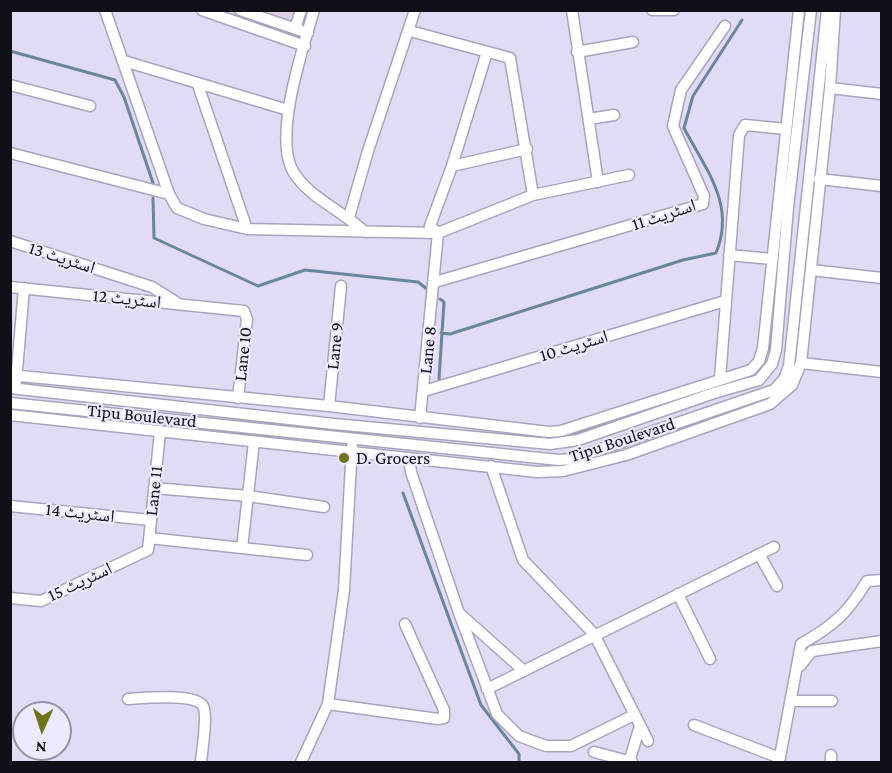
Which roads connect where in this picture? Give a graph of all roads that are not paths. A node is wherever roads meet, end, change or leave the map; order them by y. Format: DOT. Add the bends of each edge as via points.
graph roads {
  1 [pos="105,10"];
  2 [pos="202,10"];
  3 [pos="240,10"];
  4 [pos="301,10"];
  5 [pos="314,10"];
  6 [pos="416,10"];
  7 [pos="572,10"];
  8 [pos="652,10"];
  9 [pos="674,10"];
  10 [pos="799,10"];
  11 [pos="811,10"];
  12 [pos="827,10"];
  13 [pos="835,10"];
  14 [pos="725,26"];
  15 [pos="295,29"];
  16 [pos="410,31"];
  17 [pos="308,33"];
  18 [pos="633,42"];
  19 [pos="305,46"];
  20 [pos="828,50"];
  21 [pos="577,51"];
  22 [pos="487,52"];
  23 [pos="124,61"];
  24 [pos="198,84"];
  25 [pos="10,85"];
  26 [pos="830,88"];
  27 [pos="882,94"];
  28 [pos="90,106"];
  29 [pos="288,111"];
  30 [pos="614,115"];
  31 [pos="589,119"];
  32 [pos="786,129"];
  33 [pos="527,149"];
  34 [pos="10,153"];
  35 [pos="452,166"];
  36 [pos="629,175"];
  37 [pos="819,179"];
  38 [pos="598,182"];
  39 [pos="882,186"];
  40 [pos="169,194"];
  41 [pos="533,195"];
  42 [pos="349,217"];
  43 [pos="247,229"];
  44 [pos="809,229"];
  45 [pos="365,232"];
  46 [pos="438,233"];
  47 [pos="10,241"];
  48 [pos="729,255"];
  49 [pos="772,259"];
  50 [pos="811,270"];
  51 [pos="882,278"];
  52 [pos="435,282"];
  53 [pos="341,286"];
  54 [pos="10,287"];
  55 [pos="24,288"];
  56 [pos="725,301"];
  57 [pos="178,304"];
  58 [pos="244,311"];
  59 [pos="801,363"];
  60 [pos="882,372"];
  61 [pos="14,376"];
  62 [pos="720,379"];
  63 [pos="13,388"];
  64 [pos="423,391"];
  65 [pos="238,398"];
  66 [pos="140,401"];
  67 [pos="10,403"];
  68 [pos="329,406"];
  69 [pos="10,415"];
  70 [pos="137,416"];
  71 [pos="420,418"];
  72 [pos="511,428"];
  73 [pos="160,432"];
  74 [pos="352,440"];
  75 [pos="510,440"];
  76 [pos="254,442"];
  77 [pos="351,452"];
  78 [pos="507,455"];
  79 [pos="409,458"];
  80 [pos="491,466"];
  81 [pos="154,488"];
  82 [pos="248,496"];
  83 [pos="10,506"];
  84 [pos="324,507"];
  85 [pos="150,520"];
  86 [pos="149,538"];
  87 [pos="774,547"];
  88 [pos="242,548"];
  89 [pos="148,550"];
  90 [pos="759,554"];
  91 [pos="307,555"];
  92 [pos="882,580"];
  93 [pos="777,586"];
  94 [pos="678,594"];
  95 [pos="10,598"];
  96 [pos="459,613"];
  97 [pos="405,624"];
  98 [pos="594,634"];
  99 [pos="882,641"];
  100 [pos="710,659"];
  101 [pos="524,671"];
  102 [pos="796,674"];
  103 [pos="487,688"];
  104 [pos="128,699"];
  105 [pos="832,700"];
  106 [pos="791,701"];
  107 [pos="328,705"];
  108 [pos="634,715"];
  109 [pos="694,725"];
  110 [pos="640,726"];
  111 [pos="648,741"];
  112 [pos="594,752"];
  113 [pos="780,760"];
  114 [pos="201,762"];
  115 [pos="301,762"];
  116 [pos="630,762"];
  1 -- 23 [label="street"];
  2 -- 19 [label="street"];
  3 -- 15 [label="street"];
  4 -- 15 [label="street"];
  5 -- 17 [label="street"];
  6 -- 16 [label="street"];
  7 -- 21 [label="street"];
  8 -- 9 [label="street"];
  10 -- 32 [label="street"];
  11 -- 75 [label="street, Tipu Boulevard" via="772,364 759,380 578,440 550,444"];
  12 -- 20 [label="street, Tipu Boulevard"];
  13 -- 20 [label="street"];
  14 -- 52 [label="street, اسٹریٹ 11" via="681,90 673,126 704,196 703,204"];
  15 -- 17 [label="street"];
  16 -- 22 [label="street"];
  16 -- 42 [label="street"];
  17 -- 19 [label="street"];
  18 -- 21 [label="street"];
  19 -- 29 [label="street"];
  20 -- 26 [label="street"];
  20 -- 44 [label="street, Tipu Boulevard"];
  21 -- 31 [label="street"];
  22 -- 33 [label="street" via="510,58"];
  22 -- 35 [label="street"];
  23 -- 24 [label="street"];
  23 -- 40 [label="street"];
  24 -- 29 [label="street"];
  24 -- 43 [label="street"];
  25 -- 28 [label="street"];
  26 -- 27 [label="street"];
  26 -- 37 [label="street"];
  29 -- 42 [label="street" via="287,152 294,173"];
  30 -- 31 [label="street"];
  31 -- 38 [label="street"];
  32 -- 48 [label="street" via="745,125 739,135"];
  32 -- 49 [label="street"];
  33 -- 35 [label="street"];
  33 -- 41 [label="street"];
  34 -- 40 [label="street"];
  35 -- 46 [label="street, Lane 8" via="430,226"];
  36 -- 38 [label="street"];
  37 -- 39 [label="street"];
  37 -- 44 [label="street"];
  38 -- 41 [label="street"];
  40 -- 43 [label="street" via="177,208"];
  41 -- 46 [label="street"];
  42 -- 45 [label="street"];
  43 -- 45 [label="street"];
  44 -- 50 [label="street"];
  44 -- 78 [label="street, Tipu Boulevard" via="789,366 774,390 572,459"];
  45 -- 46 [label="street"];
  46 -- 52 [label="street, Lane 8"];
  47 -- 57 [label="street, اسٹریٹ 13" via="152,288"];
  48 -- 49 [label="street"];
  48 -- 56 [label="street"];
  49 -- 62 [label="street" via="759,360 752,369"];
  50 -- 51 [label="street"];
  50 -- 59 [label="street"];
  52 -- 64 [label="street, Lane 8"];
  53 -- 68 [label="street, Lane 9"];
  54 -- 55 [label="street, اسٹریٹ 12"];
  55 -- 57 [label="street, اسٹریٹ 12"];
  55 -- 61 [label="street"];
  56 -- 62 [label="street"];
  56 -- 64 [label="street, اسٹریٹ 10"];
  57 -- 58 [label="street, اسٹریٹ 12"];
  58 -- 65 [label="street, Lane 10" via="247,319"];
  59 -- 60 [label="street"];
  59 -- 80 [label="street" via="792,385 770,404 626,455 563,471"];
  61 -- 63 [label="street"];
  61 -- 65 [label="street"];
  62 -- 72 [label="street" via="561,431"];
  63 -- 66 [label="street, Tipu Boulevard"];
  64 -- 71 [label="street, Lane 8"];
  65 -- 68 [label="street"];
  66 -- 70 [label="street"];
  66 -- 75 [label="street, Tipu Boulevard"];
  67 -- 70 [label="street, Tipu Boulevard"];
  68 -- 71 [label="street"];
  69 -- 73 [label="street"];
  70 -- 74 [label="street, Tipu Boulevard"];
  71 -- 72 [label="street"];
  72 -- 75 [label="street"];
  73 -- 76 [label="street"];
  73 -- 81 [label="street, Lane 11"];
  74 -- 77 [label="street"];
  74 -- 78 [label="street, Tipu Boulevard"];
  75 -- 78 [label="street"];
  76 -- 77 [label="street"];
  76 -- 82 [label="street"];
  77 -- 79 [label="street"];
  77 -- 107 [label="street" via="344,590"];
  79 -- 80 [label="street"];
  79 -- 96 [label="street"];
  80 -- 98 [label="street" via="523,560"];
  81 -- 82 [label="street"];
  81 -- 85 [label="street, Lane 11"];
  82 -- 84 [label="street"];
  82 -- 88 [label="street"];
  83 -- 85 [label="street, اسٹریٹ 14"];
  85 -- 86 [label="street, Lane 11"];
  86 -- 88 [label="street"];
  86 -- 89 [label="street, Lane 11"];
  87 -- 90 [label="street"];
  88 -- 91 [label="street"];
  89 -- 95 [label="street, اسٹریٹ 15" via="40,601"];
  90 -- 93 [label="street"];
  90 -- 94 [label="street"];
  92 -- 102 [label="street" via="867,581 850,608 829,628 801,644"];
  94 -- 98 [label="street"];
  94 -- 100 [label="street"];
  96 -- 101 [label="street"];
  96 -- 103 [label="street"];
  97 -- 107 [label="street" via="444,710 444,718"];
  98 -- 101 [label="street"];
  98 -- 108 [label="street"];
  99 -- 102 [label="street" via="812,651"];
  101 -- 103 [label="street"];
  102 -- 106 [label="street"];
  103 -- 108 [label="street" via="497,714 519,736 546,746 571,746"];
  104 -- 114 [label="street" via="180,698 204,706"];
  105 -- 106 [label="street"];
  106 -- 113 [label="street"];
  107 -- 115 [label="street"];
  108 -- 110 [label="street"];
  109 -- 113 [label="street"];
  110 -- 111 [label="street"];
  110 -- 116 [label="street"];
  112 -- 116 [label="street"];
}
